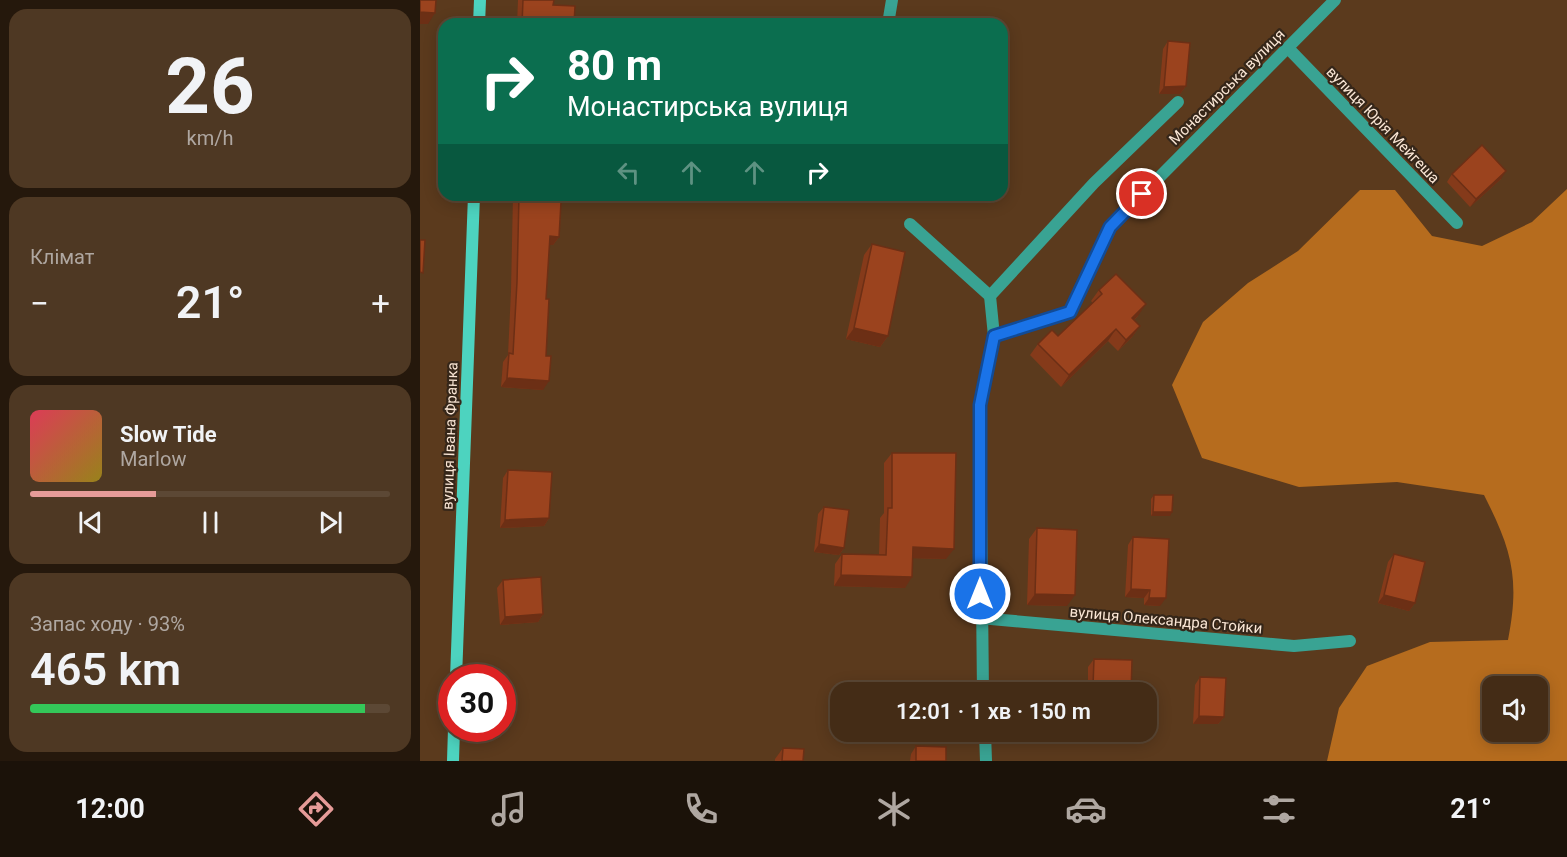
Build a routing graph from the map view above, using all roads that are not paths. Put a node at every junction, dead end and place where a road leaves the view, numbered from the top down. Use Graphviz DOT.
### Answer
graph roads {
  1 [pos="480,0"];
  2 [pos="892,0"];
  3 [pos="1335,0"];
  4 [pos="479,18"];
  5 [pos="889,18"];
  6 [pos="1288,48"];
  7 [pos="1178,102"];
  8 [pos="474,201"];
  9 [pos="1457,223"];
  10 [pos="910,224"];
  11 [pos="990,296"];
  12 [pos="994,336"];
  13 [pos="980,618"];
  14 [pos="1350,641"];
  15 [pos="457,664"];
  16 [pos="983,682"];
  17 [pos="454,742"];
  18 [pos="985,742"];
  19 [pos="453,761"];
  20 [pos="986,761"];
  1 -- 4 [label="street"];
  2 -- 5 [label="street"];
  3 -- 6 [label="street, Монастирська вулиця"];
  6 -- 9 [label="street, вулиця Юрія Мейгеша"];
  6 -- 12 [label="street, Монастирська вулиця"];
  7 -- 11 [label="street"];
  8 -- 15 [label="street, вулиця Івана Франка"];
  10 -- 11 [label="street"];
  11 -- 12 [label="street"];
  12 -- 13 [label="street"];
  13 -- 14 [label="street, вулиця Олександра Стойки"];
  13 -- 16 [label="street"];
  17 -- 19 [label="street"];
  18 -- 20 [label="street"];
}
